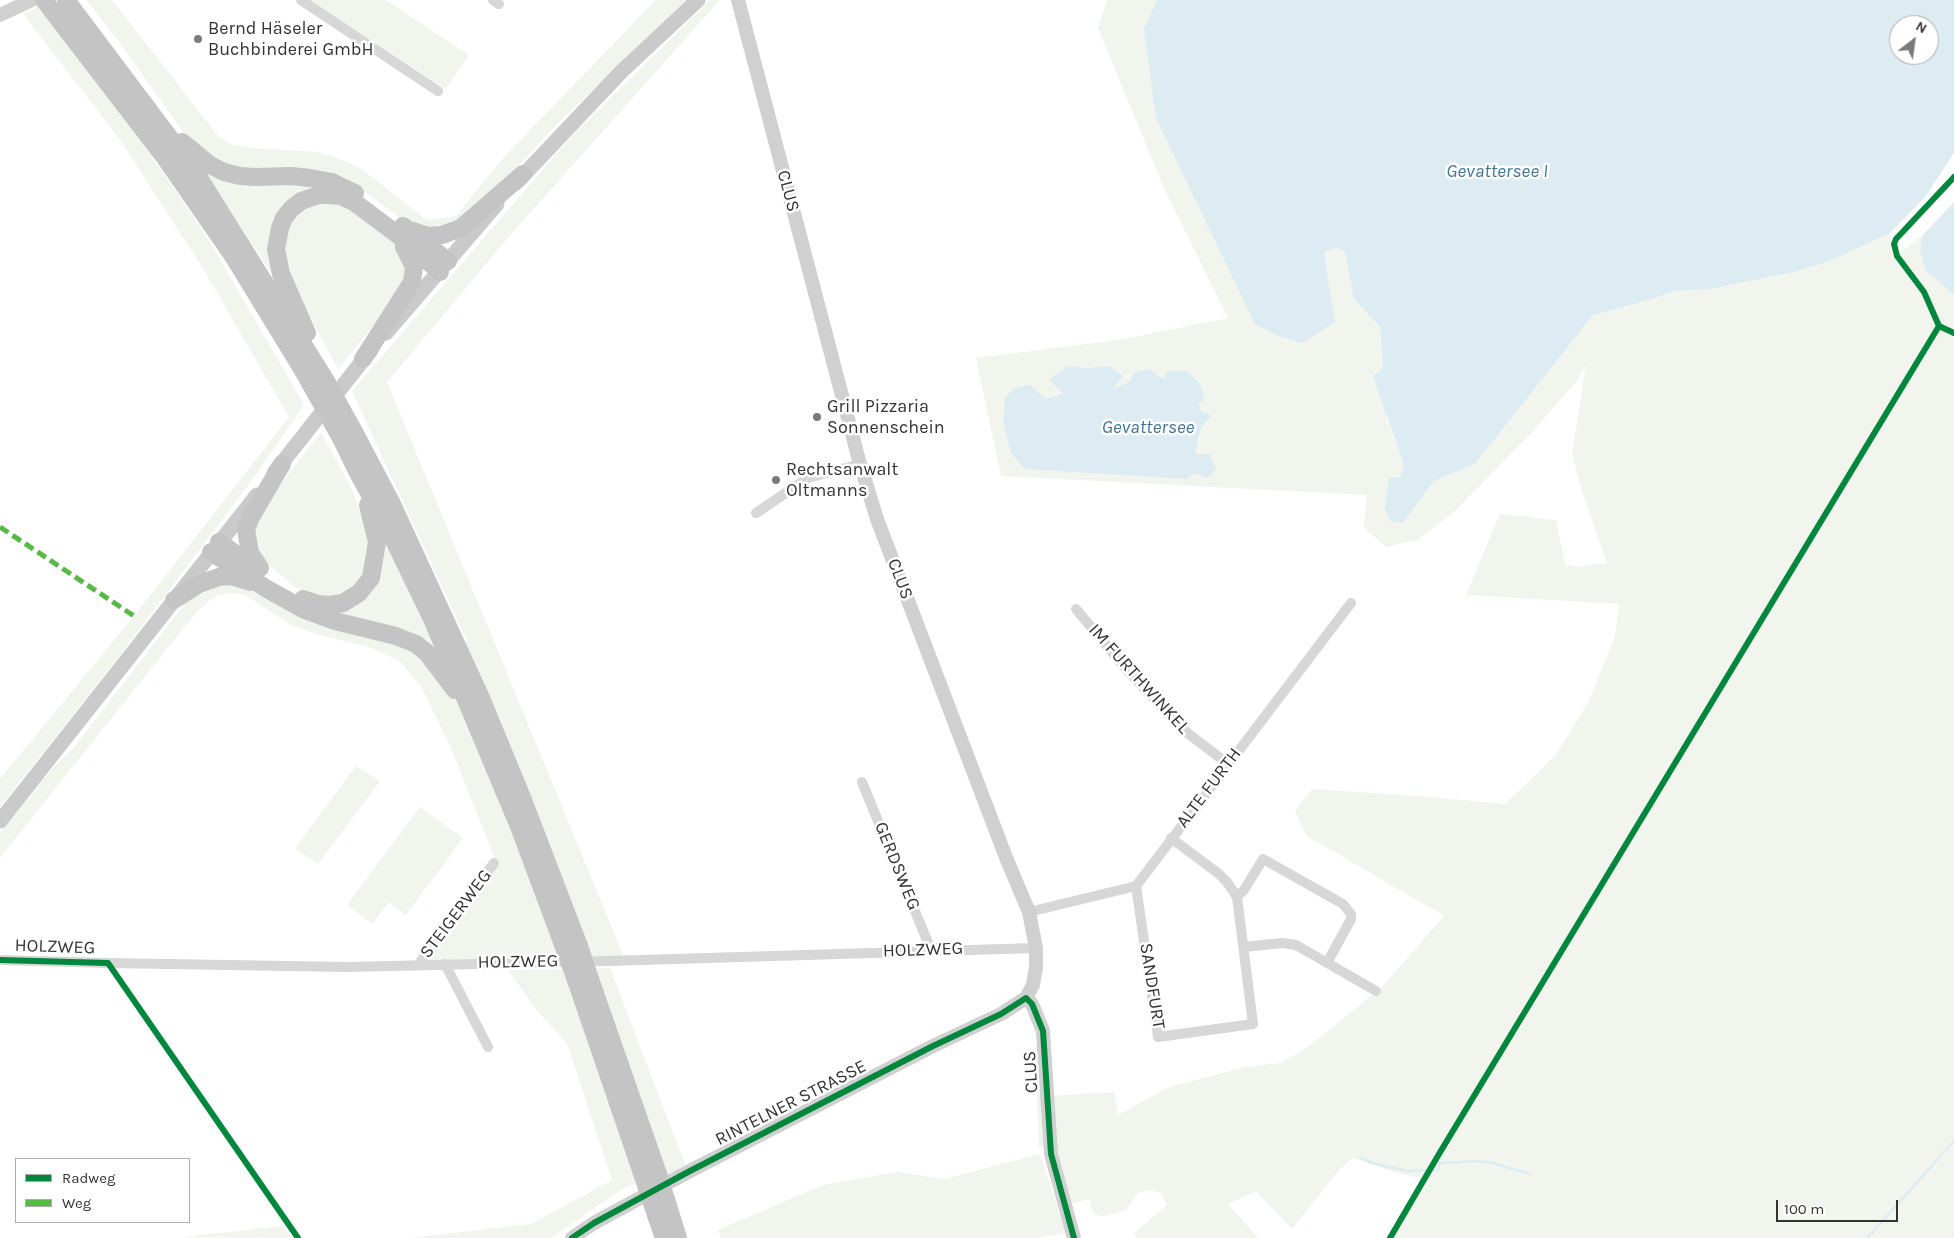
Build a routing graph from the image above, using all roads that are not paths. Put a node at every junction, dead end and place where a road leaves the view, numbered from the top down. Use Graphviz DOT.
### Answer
graph roads {
  1 [pos="32,0"];
  2 [pos="301,0"];
  3 [pos="698,0"];
  4 [pos="738,0"];
  5 [pos="58,3"];
  6 [pos="0,15"];
  7 [pos="438,91"];
  8 [pos="158,120"];
  9 [pos="523,174"];
  10 [pos="403,233"];
  11 [pos="444,267"];
  12 [pos="363,359"];
  13 [pos="312,364"];
  14 [pos="347,434"];
  15 [pos="282,464"];
  16 [pos="860,464"];
  17 [pos="358,473"];
  18 [pos="756,513"];
  19 [pos="215,547"];
  20 [pos="270,584"];
  21 [pos="174,600"];
  22 [pos="1351,603"];
  23 [pos="1076,609"];
  24 [pos="474,716"];
  25 [pos="1228,764"];
  26 [pos="862,782"];
  27 [pos="0,821"];
  28 [pos="1171,838"];
  29 [pos="494,864"];
  30 [pos="1136,886"];
  31 [pos="1237,897"];
  32 [pos="1029,912"];
  33 [pos="1244,947"];
  34 [pos="572,948"];
  35 [pos="1036,948"];
  36 [pos="931,950"];
  37 [pos="0,960"];
  38 [pos="1327,963"];
  39 [pos="445,964"];
  40 [pos="418,965"];
  41 [pos="1376,992"];
  42 [pos="1026,998"];
  43 [pos="488,1046"];
  44 [pos="662,1212"];
  45 [pos="572,1238"];
  46 [pos="664,1238"];
  47 [pos="678,1238"];
  48 [pos="1074,1238"];
  1 -- 6 [label="main road"];
  2 -- 7 [label="street"];
  3 -- 9 [label="main road"];
  4 -- 16 [label="main road, CLUS"];
  5 -- 8 [label="highway"];
  5 -- 13 [label="highway"];
  8 -- 10 [label="highway"];
  8 -- 13 [label="highway"];
  9 -- 10 [label="highway"];
  9 -- 11 [label="main road"];
  10 -- 11 [label="highway"];
  10 -- 12 [label="highway"];
  10 -- 13 [label="highway"];
  11 -- 12 [label="main road"];
  12 -- 15 [label="main road"];
  13 -- 14 [label="highway, bridge"];
  13 -- 14 [label="highway, bridge"];
  14 -- 17 [label="highway"];
  14 -- 34 [label="highway"];
  15 -- 19 [label="main road"];
  15 -- 20 [label="highway"];
  16 -- 18 [label="street"];
  16 -- 32 [label="main road, CLUS"];
  17 -- 20 [label="highway"];
  17 -- 24 [label="highway"];
  19 -- 20 [label="highway"];
  19 -- 21 [label="main road"];
  20 -- 21 [label="highway"];
  20 -- 24 [label="highway"];
  21 -- 27 [label="main road"];
  22 -- 25 [label="street, ALTE FURTH"];
  23 -- 25 [label="street, IM FURTHWINKEL"];
  24 -- 34 [label="highway"];
  25 -- 28 [label="street, ALTE FURTH"];
  26 -- 36 [label="street, GERDSWEG"];
  28 -- 30 [label="street, ALTE FURTH"];
  28 -- 31 [label="street, SANDFURT"];
  29 -- 40 [label="street, STEIGERWEG"];
  30 -- 32 [label="street"];
  30 -- 33 [label="street, SANDFURT"];
  31 -- 33 [label="street, SANDFURT"];
  31 -- 38 [label="street"];
  32 -- 35 [label="main road, CLUS"];
  33 -- 38 [label="street"];
  34 -- 44 [label="highway, bridge"];
  35 -- 36 [label="street, HOLZWEG"];
  35 -- 42 [label="main road, CLUS"];
  36 -- 39 [label="street, HOLZWEG"];
  37 -- 40 [label="street, HOLZWEG"];
  38 -- 41 [label="street"];
  39 -- 40 [label="street, HOLZWEG"];
  39 -- 43 [label="street"];
  42 -- 45 [label="main road, RINTELNER STRASSE"];
  42 -- 48 [label="main road, CLUS"];
  44 -- 46 [label="highway"];
  44 -- 47 [label="highway"];
}
